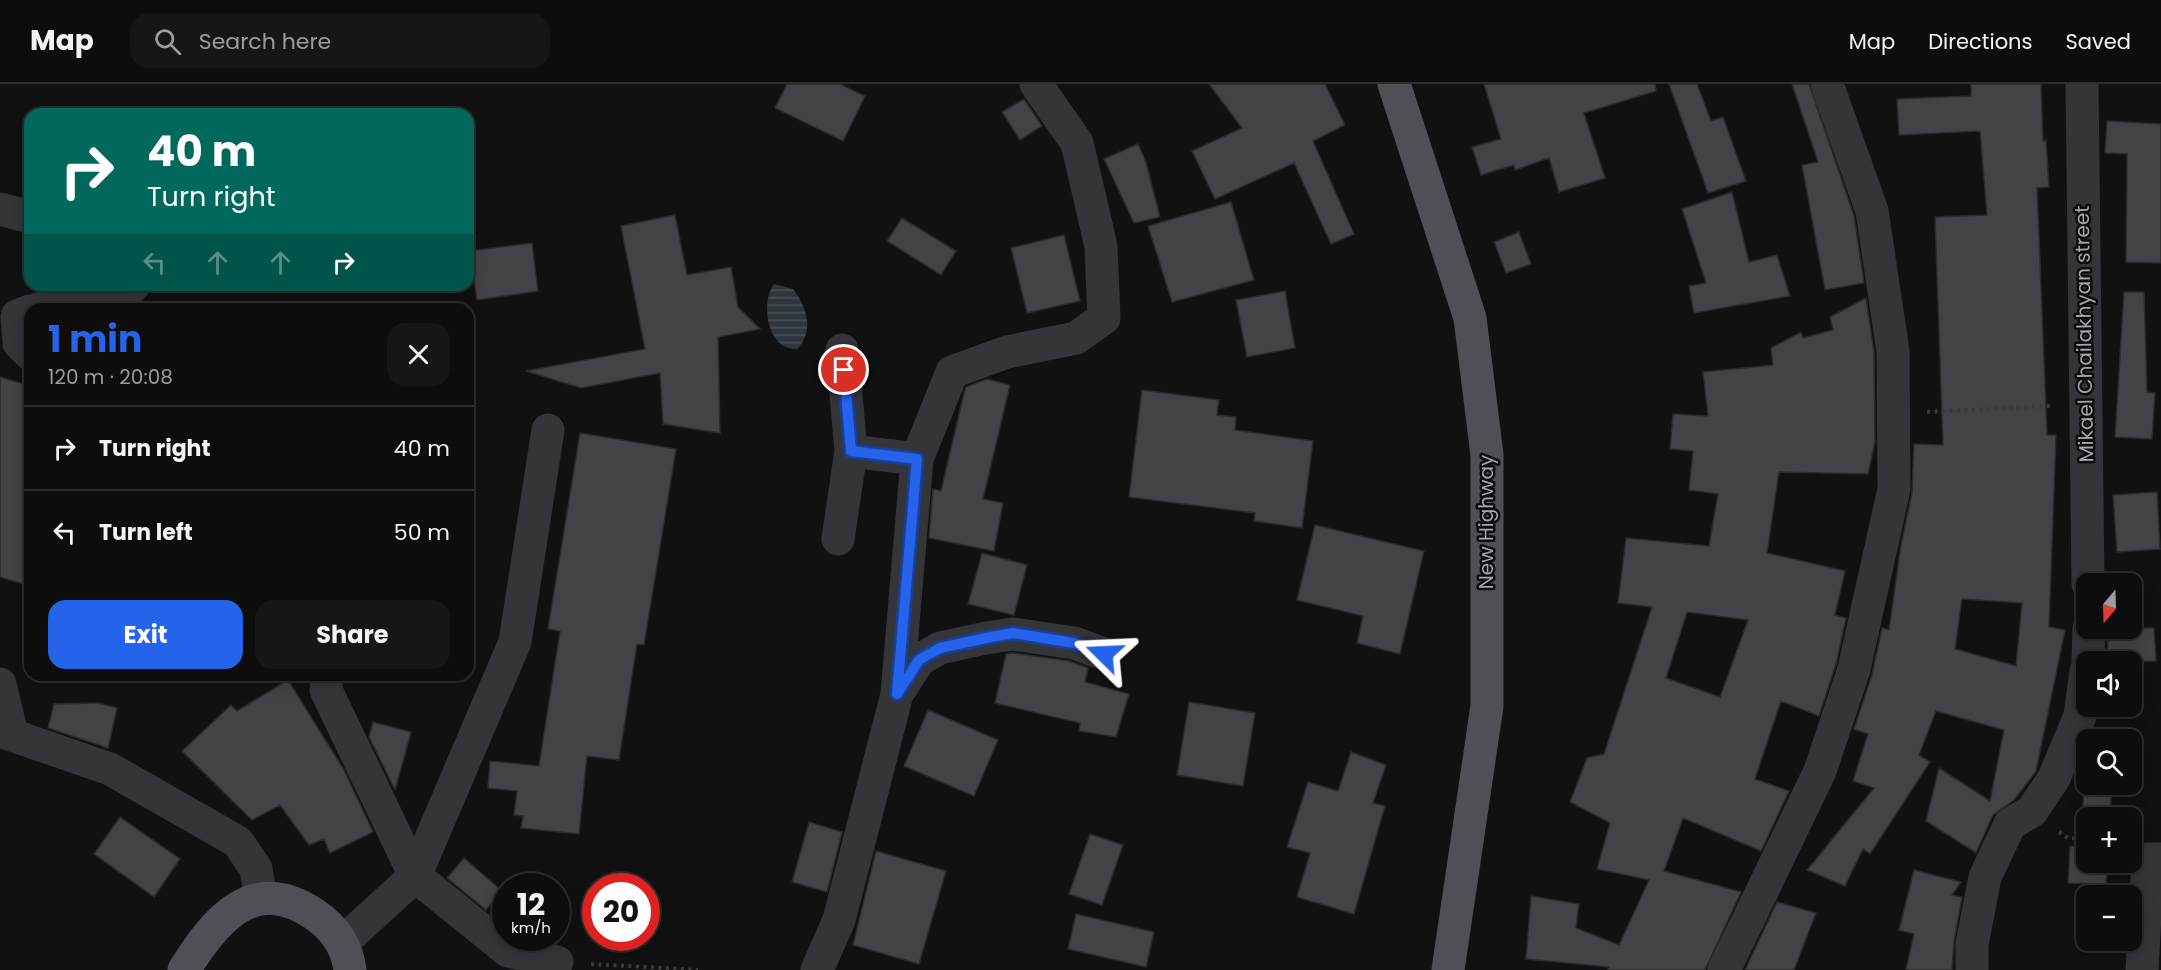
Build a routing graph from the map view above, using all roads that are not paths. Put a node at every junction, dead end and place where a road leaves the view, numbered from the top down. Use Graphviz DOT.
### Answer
graph roads {
  1 [pos="1036,84"];
  2 [pos="1394,84"];
  3 [pos="1827,84"];
  4 [pos="2082,84"];
  5 [pos="0,209"];
  6 [pos="24,215"];
  7 [pos="127,291"];
  8 [pos="74,303"];
  9 [pos="24,314"];
  10 [pos="24,348"];
  11 [pos="842,350"];
  12 [pos="548,430"];
  13 [pos="851,451"];
  14 [pos="917,459"];
  15 [pos="838,539"];
  16 [pos="2088,573"];
  17 [pos="1104,654"];
  18 [pos="327,681"];
  19 [pos="0,684"];
  20 [pos="897,694"];
  21 [pos="2080,717"];
  22 [pos="6,733"];
  23 [pos="2161,859"];
  24 [pos="415,876"];
  25 [pos="261,898"];
  26 [pos="346,956"];
  27 [pos="557,962"];
  28 [pos="184,970"];
  29 [pos="818,970"];
  30 [pos="1448,970"];
  31 [pos="1724,970"];
  32 [pos="1972,970"];
  33 [pos="2142,970"];
  1 -- 14 [label="street"];
  2 -- 30 [label="main road, New Highway"];
  3 -- 31 [label="street"];
  4 -- 16 [label="street, Mikael Chailakhyan street"];
  5 -- 6 [label="street"];
  7 -- 8 [label="street"];
  9 -- 10 [label="street"];
  11 -- 13 [label="street"];
  12 -- 24 [label="street"];
  13 -- 14 [label="street"];
  13 -- 15 [label="street"];
  14 -- 20 [label="street"];
  17 -- 20 [label="street"];
  18 -- 24 [label="street"];
  19 -- 22 [label="street"];
  20 -- 29 [label="street"];
  21 -- 32 [label="street"];
  22 -- 25 [label="street"];
  23 -- 33 [label="street"];
  24 -- 26 [label="street"];
  24 -- 27 [label="street"];
  25 -- 26 [label="main road"];
  25 -- 28 [label="main road"];
}
